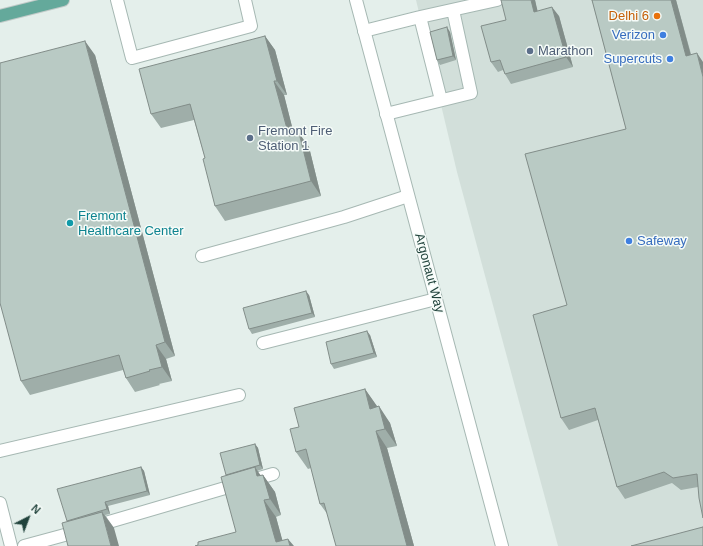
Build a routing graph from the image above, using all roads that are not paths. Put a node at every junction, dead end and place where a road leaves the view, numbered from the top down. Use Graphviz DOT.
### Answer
graph roads {
  1 [pos="63,0"];
  2 [pos="117,0"];
  3 [pos="245,0"];
  4 [pos="356,0"];
  5 [pos="497,0"];
  6 [pos="467,3"];
  7 [pos="453,10"];
  8 [pos="0,16"];
  9 [pos="420,17"];
  10 [pos="364,31"];
  11 [pos="441,100"];
  12 [pos="386,114"];
  13 [pos="408,196"];
  14 [pos="202,256"];
  15 [pos="436,298"];
  16 [pos="263,343"];
  17 [pos="239,395"];
  18 [pos="0,451"];
  19 [pos="273,474"];
  20 [pos="0,503"];
  21 [pos="11,546"];
  22 [pos="24,546"];
  23 [pos="502,546"];
  1 -- 8 [label="main road"];
  2 -- 3 [label="street"];
  4 -- 10 [label="street, Argonaut Way"];
  5 -- 6 [label="street"];
  6 -- 7 [label="street"];
  7 -- 9 [label="street"];
  7 -- 11 [label="street"];
  9 -- 10 [label="street"];
  9 -- 11 [label="street"];
  10 -- 12 [label="street, Argonaut Way"];
  11 -- 12 [label="street"];
  12 -- 13 [label="street, Argonaut Way"];
  13 -- 14 [label="street"];
  13 -- 15 [label="street, Argonaut Way"];
  15 -- 16 [label="street"];
  15 -- 23 [label="street, Argonaut Way"];
  17 -- 18 [label="street"];
  19 -- 22 [label="street"];
  20 -- 21 [label="street"];
}
